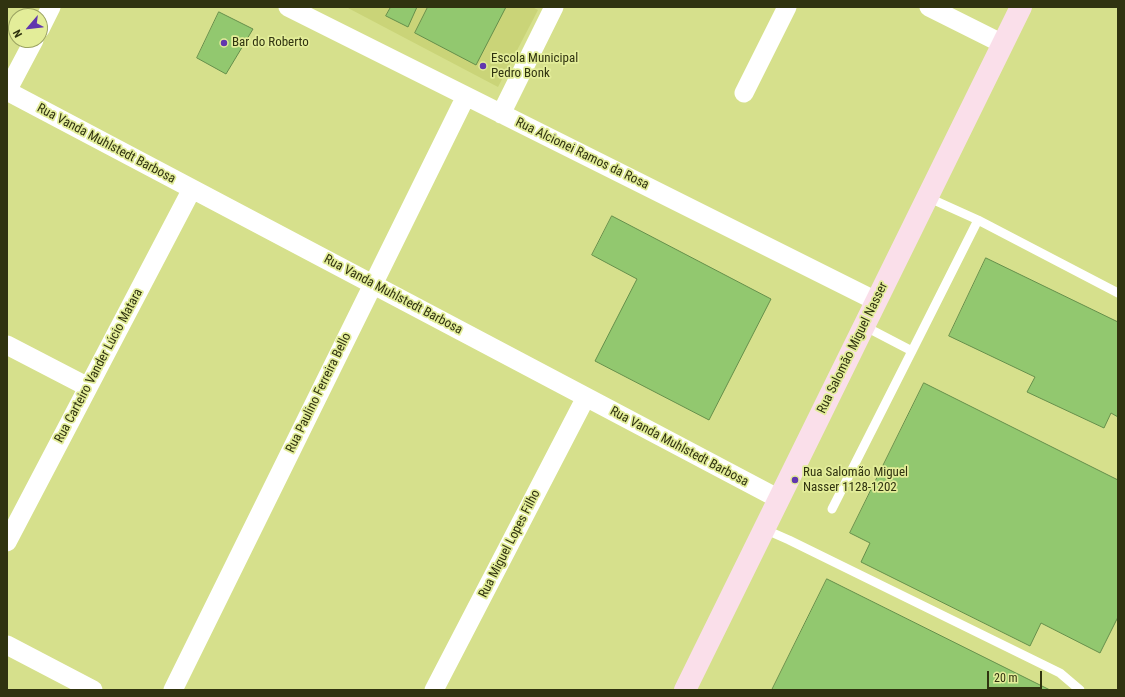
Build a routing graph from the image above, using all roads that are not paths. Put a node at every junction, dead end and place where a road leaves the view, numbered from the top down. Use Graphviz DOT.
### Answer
graph roads {
  1 [pos="288,7"];
  2 [pos="554,7"];
  3 [pos="787,7"];
  4 [pos="929,7"];
  5 [pos="1021,7"];
  6 [pos="320,14"];
  7 [pos="1003,44"];
  8 [pos="30,48"];
  9 [pos="7,91"];
  10 [pos="744,93"];
  11 [pos="466,96"];
  12 [pos="501,114"];
  13 [pos="192,189"];
  14 [pos="927,198"];
  15 [pos="978,220"];
  16 [pos="373,284"];
  17 [pos="1118,293"];
  18 [pos="876,300"];
  19 [pos="864,326"];
  20 [pos="7,345"];
  21 [pos="912,351"];
  22 [pos="88,387"];
  23 [pos="586,397"];
  24 [pos="779,499"];
  25 [pos="832,509"];
  26 [pos="764,529"];
  27 [pos="7,542"];
  28 [pos="7,645"];
  29 [pos="93,690"];
  30 [pos="173,690"];
  31 [pos="434,690"];
  32 [pos="685,690"];
  33 [pos="1080,690"];
  1 -- 6 [label="street, Rua Alcionei Ramos da Rosa"];
  2 -- 12 [label="street"];
  3 -- 10 [label="street"];
  4 -- 7 [label="street"];
  5 -- 7 [label="street, Rua Salomão Miguel Nasser"];
  6 -- 11 [label="street, Rua Alcionei Ramos da Rosa"];
  7 -- 14 [label="street, Rua Salomão Miguel Nasser"];
  8 -- 9 [label="street"];
  9 -- 13 [label="street, Rua Vanda Muhlstedt Barbosa"];
  11 -- 12 [label="street, Rua Alcionei Ramos da Rosa"];
  11 -- 16 [label="street, Rua Paulino Ferreira Bello"];
  12 -- 18 [label="street, Rua Alcionei Ramos da Rosa"];
  13 -- 16 [label="street, Rua Vanda Muhlstedt Barbosa"];
  13 -- 22 [label="street, Rua Carteiro Vander Lúcio Matara"];
  14 -- 15 [label="lane"];
  14 -- 18 [label="street, Rua Salomão Miguel Nasser"];
  15 -- 17 [label="lane"];
  15 -- 21 [label="lane"];
  16 -- 23 [label="street, Rua Vanda Muhlstedt Barbosa"];
  16 -- 30 [label="street, Rua Paulino Ferreira Bello"];
  18 -- 19 [label="street, Rua Salomão Miguel Nasser"];
  19 -- 21 [label="lane"];
  19 -- 24 [label="street, Rua Salomão Miguel Nasser"];
  20 -- 22 [label="street"];
  21 -- 25 [label="lane"];
  22 -- 27 [label="street, Rua Carteiro Vander Lúcio Matara"];
  23 -- 24 [label="street, Rua Vanda Muhlstedt Barbosa"];
  23 -- 31 [label="street, Rua Miguel Lopes Filho"];
  24 -- 26 [label="street, Rua Salomão Miguel Nasser"];
  26 -- 32 [label="street, Rua Salomão Miguel Nasser"];
  26 -- 33 [label="lane"];
  28 -- 29 [label="street"];
}
